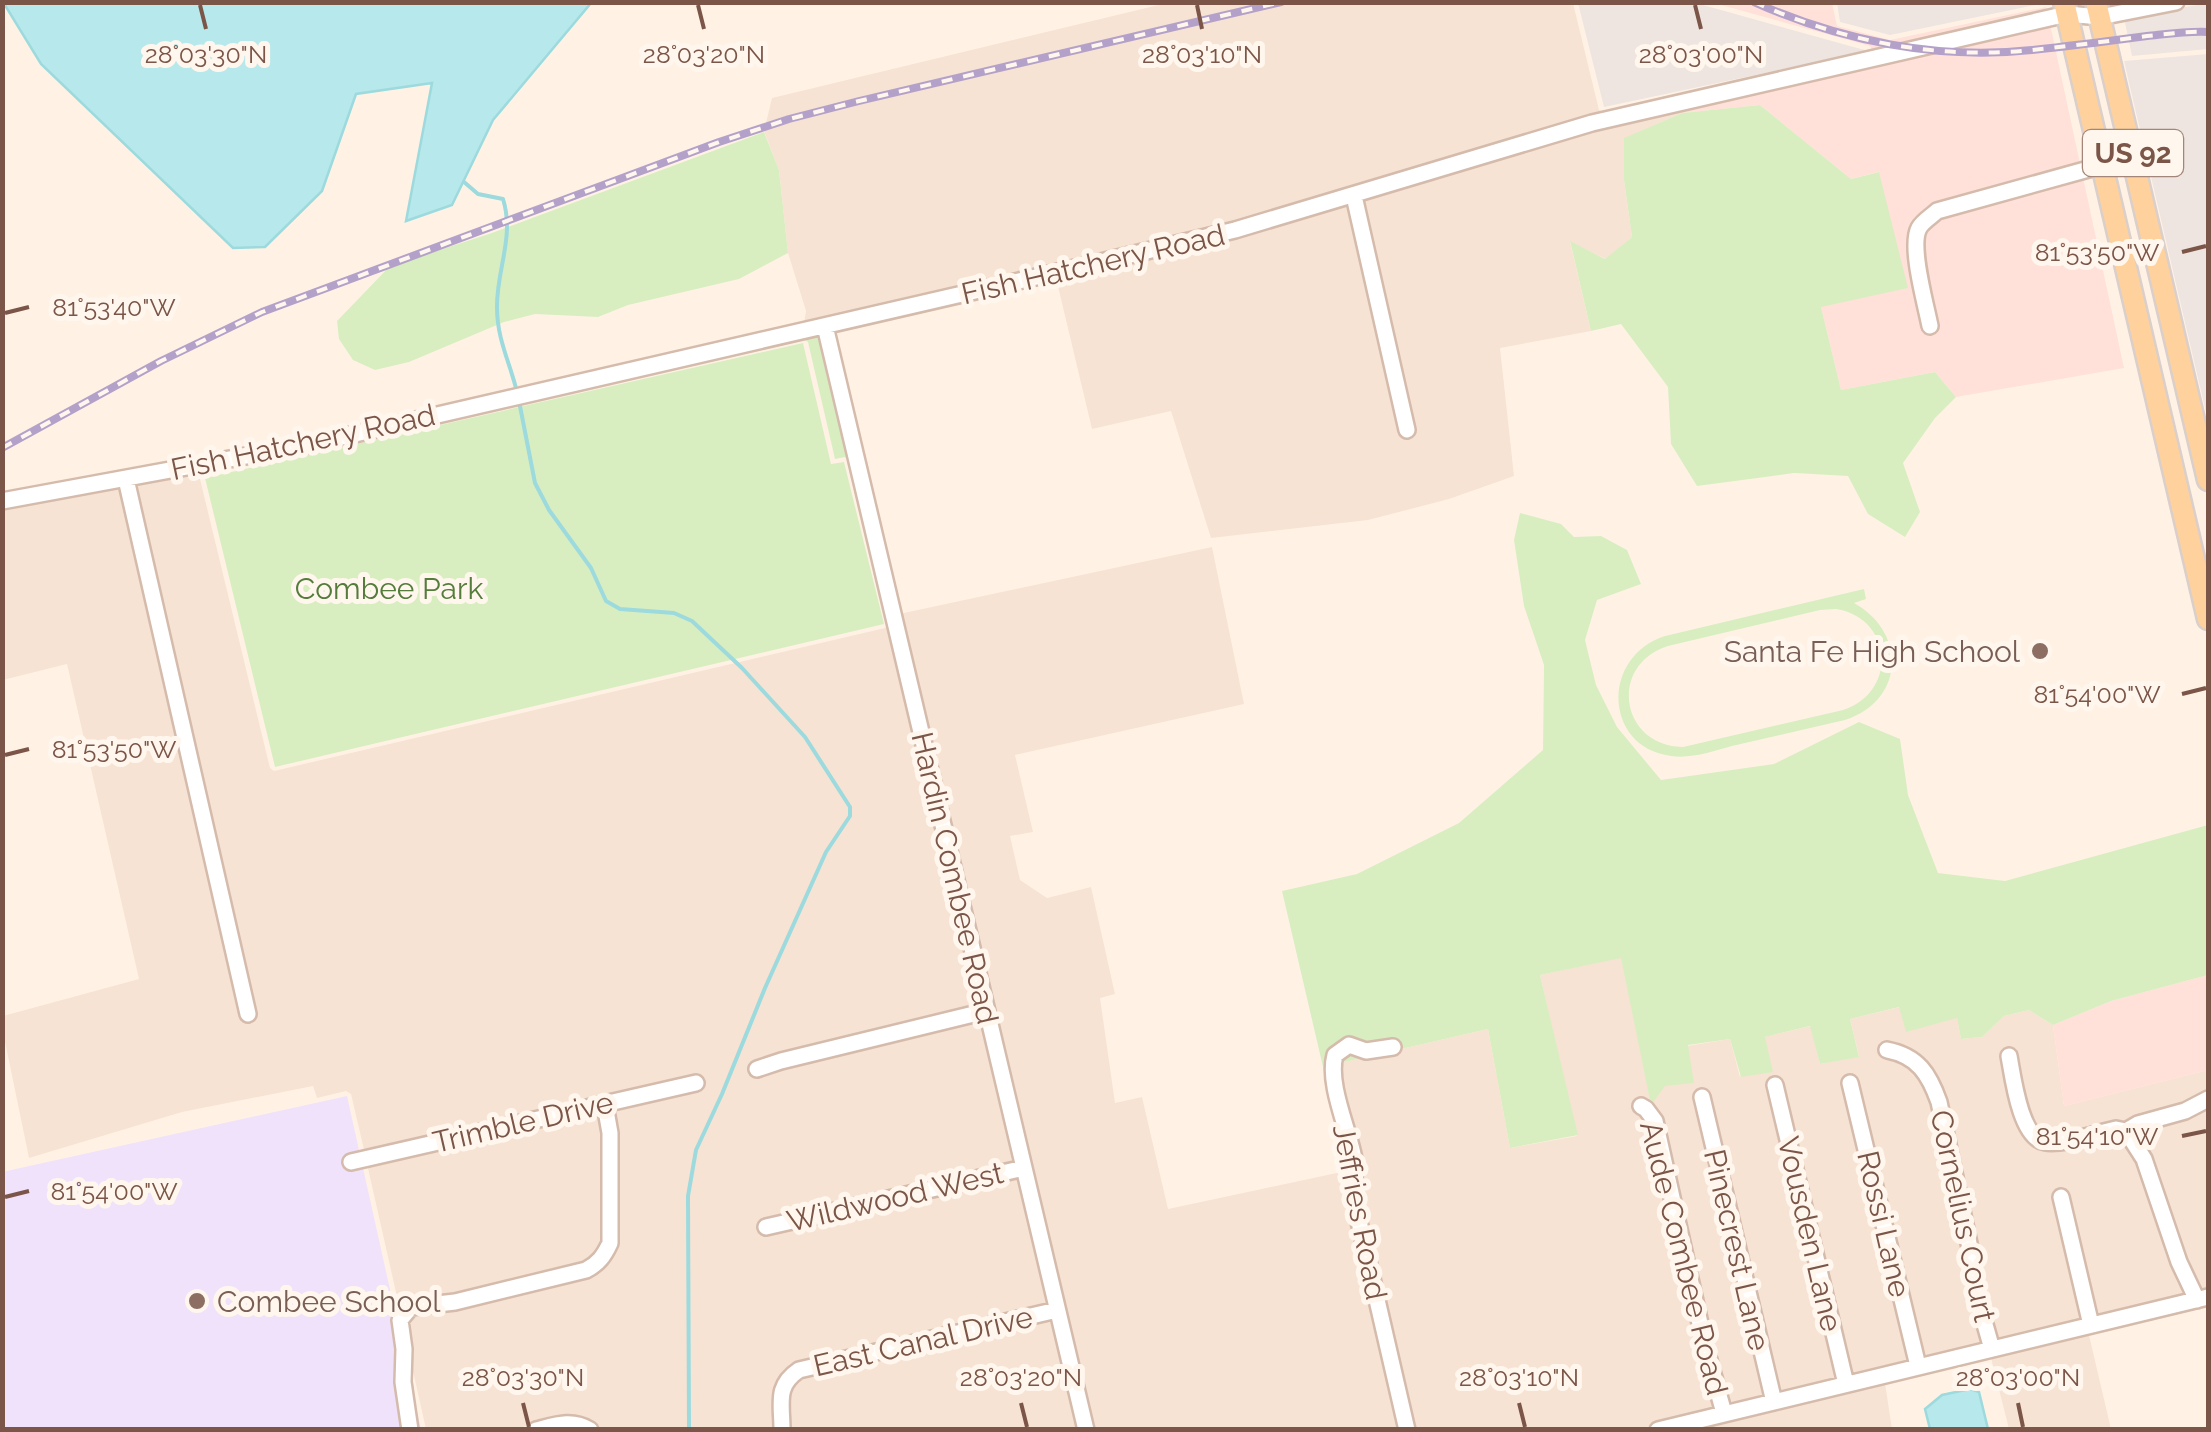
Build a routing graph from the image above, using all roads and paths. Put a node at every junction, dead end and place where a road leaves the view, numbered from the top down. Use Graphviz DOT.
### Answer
graph roads {
  1 [pos="2176,2"];
  2 [pos="2066,8"];
  3 [pos="2098,10"];
  4 [pos="2103,165"];
  5 [pos="1354,196"];
  6 [pos="825,326"];
  7 [pos="1930,326"];
  8 [pos="1407,430"];
  9 [pos="126,479"];
  10 [pos="2208,480"];
  11 [pos="2,502"];
  12 [pos="2208,619"];
  13 [pos="986,1011"];
  14 [pos="248,1014"];
  15 [pos="1393,1047"];
  16 [pos="1886,1050"];
  17 [pos="2009,1056"];
  18 [pos="758,1070"];
  19 [pos="696,1082"];
  20 [pos="1850,1083"];
  21 [pos="1775,1085"];
  22 [pos="1702,1097"];
  23 [pos="2208,1099"];
  24 [pos="605,1105"];
  25 [pos="1641,1106"];
  26 [pos="2126,1132"];
  27 [pos="351,1162"];
  28 [pos="1024,1168"];
  29 [pos="2061,1196"];
  30 [pos="766,1227"];
  31 [pos="2203,1298"];
  32 [pos="1057,1310"];
  33 [pos="2091,1325"];
  34 [pos="1992,1349"];
  35 [pos="1918,1366"];
  36 [pos="1846,1384"];
  37 [pos="1774,1402"];
  38 [pos="1724,1413"];
  39 [pos="1691,1426"];
  40 [pos="410,1430"];
  41 [pos="536,1430"];
  42 [pos="590,1430"];
  43 [pos="782,1430"];
  44 [pos="1086,1430"];
  45 [pos="1407,1430"];
  46 [pos="1658,1430"];
  1 -- 3 [label="street, Fish Hatchery Road"];
  2 -- 3 [label="street, Fish Hatchery Road"];
  2 -- 4 [label="main road, US 92"];
  2 -- 5 [label="street, Fish Hatchery Road"];
  3 -- 10 [label="main road, US 92"];
  4 -- 7 [label="street"];
  4 -- 12 [label="main road, US 92"];
  5 -- 6 [label="street, Fish Hatchery Road"];
  5 -- 8 [label="street"];
  6 -- 9 [label="street, Fish Hatchery Road"];
  6 -- 13 [label="street, Hardin Combee Road"];
  9 -- 11 [label="street, Fish Hatchery Road"];
  9 -- 14 [label="street"];
  13 -- 18 [label="street"];
  13 -- 28 [label="street, Hardin Combee Road"];
  15 -- 45 [label="street, Jeffries Road"];
  16 -- 34 [label="street, Cornelius Court"];
  17 -- 26 [label="street"];
  19 -- 24 [label="street, Trimble Drive"];
  20 -- 35 [label="street, Rossi Lane"];
  21 -- 36 [label="street, Vousden Lane"];
  22 -- 37 [label="street, Pinecrest Lane"];
  23 -- 26 [label="street"];
  24 -- 27 [label="street, Trimble Drive"];
  24 -- 40 [label="street"];
  25 -- 38 [label="street, Aude Combee Road"];
  26 -- 31 [label="street"];
  28 -- 30 [label="street, Wildwood West"];
  28 -- 32 [label="street, Hardin Combee Road"];
  29 -- 33 [label="street"];
  31 -- 33 [label="street"];
  32 -- 43 [label="street, East Canal Drive"];
  32 -- 44 [label="street, Hardin Combee Road"];
  33 -- 34 [label="street"];
  34 -- 35 [label="street"];
  35 -- 36 [label="street"];
  36 -- 37 [label="street"];
  37 -- 38 [label="street"];
  38 -- 39 [label="street"];
  39 -- 46 [label="street"];
  41 -- 42 [label="street"];
}
